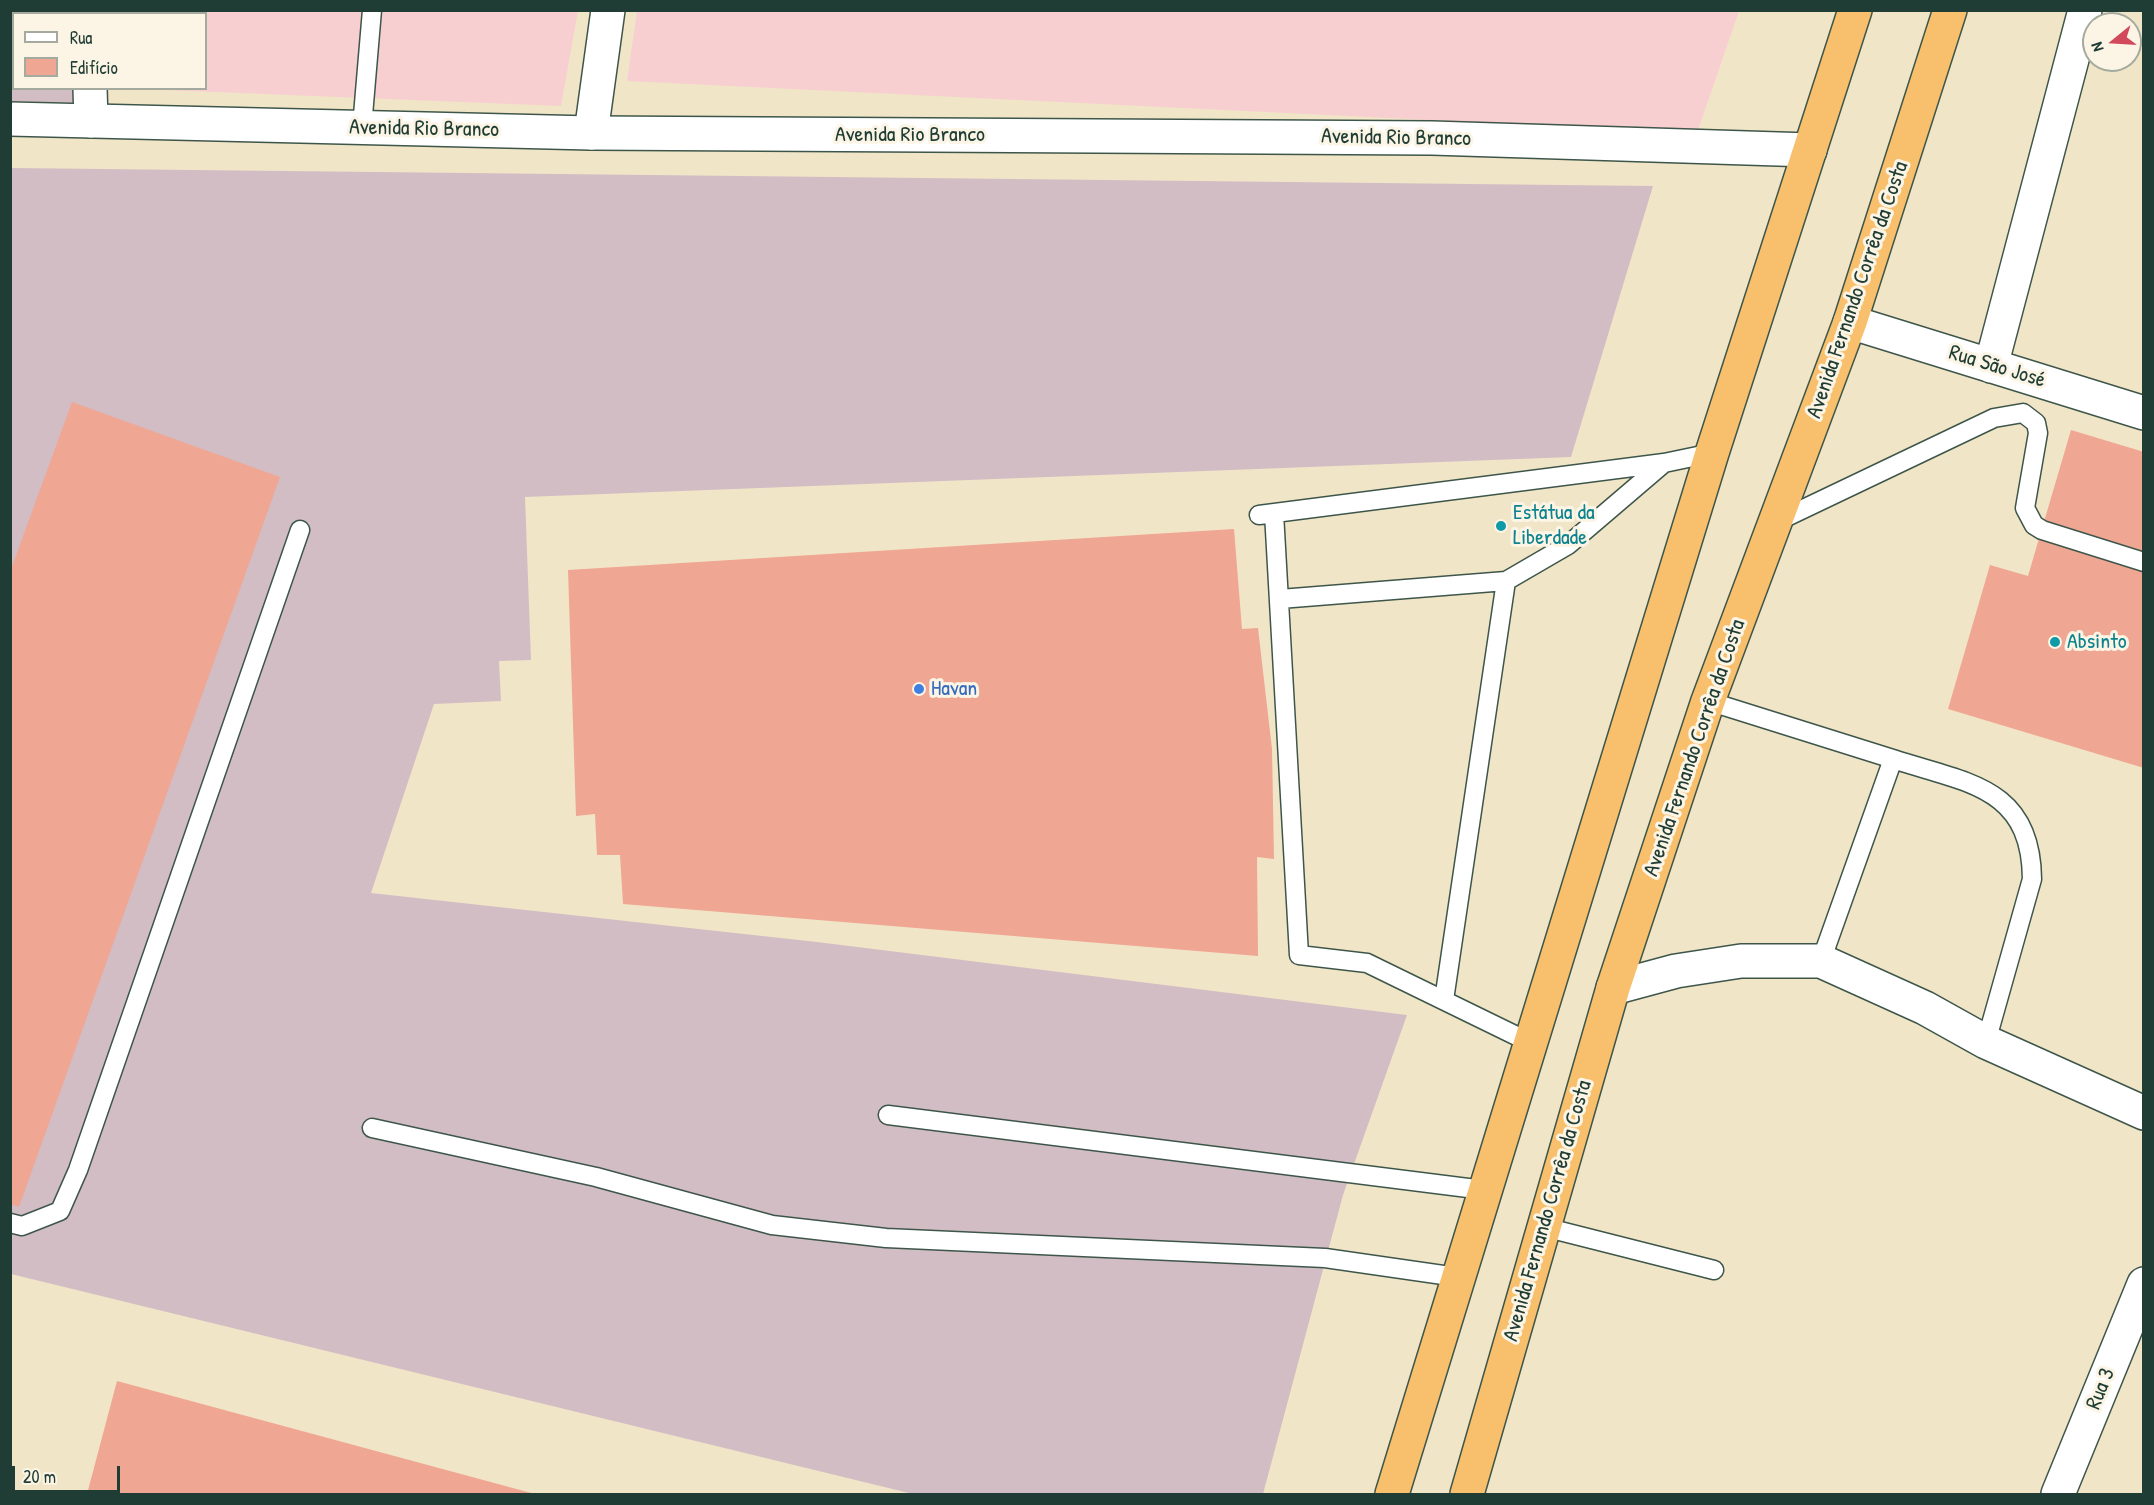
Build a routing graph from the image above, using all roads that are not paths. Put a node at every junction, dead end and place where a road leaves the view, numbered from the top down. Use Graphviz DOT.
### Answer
graph roads {
  1 [pos="372,10"];
  2 [pos="608,10"];
  3 [pos="1855,10"];
  4 [pos="1950,10"];
  5 [pos="2085,10"];
  6 [pos="90,90"];
  7 [pos="10,119"];
  8 [pos="91,121"];
  9 [pos="362,128"];
  10 [pos="591,133"];
  11 [pos="1810,150"];
  12 [pos="1850,322"];
  13 [pos="1991,366"];
  14 [pos="2144,413"];
  15 [pos="1712,453"];
  16 [pos="1664,463"];
  17 [pos="1776,522"];
  18 [pos="300,530"];
  19 [pos="2144,562"];
  20 [pos="1506,580"];
  21 [pos="1280,599"];
  22 [pos="1708,701"];
  23 [pos="1893,759"];
  24 [pos="1821,961"];
  25 [pos="1613,988"];
  26 [pos="1444,1000"];
  27 [pos="1986,1042"];
  28 [pos="1531,1043"];
  29 [pos="2144,1113"];
  30 [pos="888,1115"];
  31 [pos="372,1128"];
  32 [pos="1485,1190"];
  33 [pos="10,1224"];
  34 [pos="1544,1227"];
  35 [pos="1714,1270"];
  36 [pos="1458,1277"];
  37 [pos="2144,1284"];
  38 [pos="1392,1494"];
  39 [pos="1467,1494"];
  40 [pos="2058,1494"];
  1 -- 9 [label="lane"];
  2 -- 10 [label="street"];
  3 -- 11 [label="highway"];
  4 -- 12 [label="highway, Avenida Fernando Corrêa da Costa"];
  5 -- 13 [label="street"];
  6 -- 8 [label="street"];
  7 -- 8 [label="street, Avenida Rio Branco"];
  8 -- 9 [label="street, Avenida Rio Branco"];
  9 -- 10 [label="street, Avenida Rio Branco"];
  10 -- 11 [label="street, Avenida Rio Branco"];
  11 -- 15 [label="highway"];
  12 -- 13 [label="street, Rua São José"];
  12 -- 17 [label="highway, Avenida Fernando Corrêa da Costa"];
  13 -- 14 [label="street, Rua São José"];
  15 -- 16 [label="lane"];
  15 -- 28 [label="highway"];
  16 -- 20 [label="lane"];
  16 -- 21 [label="lane"];
  17 -- 19 [label="lane"];
  17 -- 22 [label="highway, Avenida Fernando Corrêa da Costa"];
  18 -- 33 [label="lane"];
  20 -- 21 [label="lane"];
  20 -- 26 [label="lane"];
  21 -- 26 [label="lane"];
  22 -- 23 [label="lane"];
  22 -- 25 [label="highway, Avenida Fernando Corrêa da Costa"];
  23 -- 24 [label="lane"];
  23 -- 27 [label="lane"];
  24 -- 25 [label="street"];
  24 -- 27 [label="street"];
  25 -- 34 [label="highway, Avenida Fernando Corrêa da Costa"];
  26 -- 28 [label="lane"];
  27 -- 29 [label="street"];
  28 -- 32 [label="highway"];
  30 -- 32 [label="lane"];
  31 -- 36 [label="lane"];
  32 -- 36 [label="highway"];
  34 -- 35 [label="lane"];
  34 -- 39 [label="highway, Avenida Fernando Corrêa da Costa"];
  36 -- 38 [label="highway"];
  37 -- 40 [label="street, Rua 3"];
}
